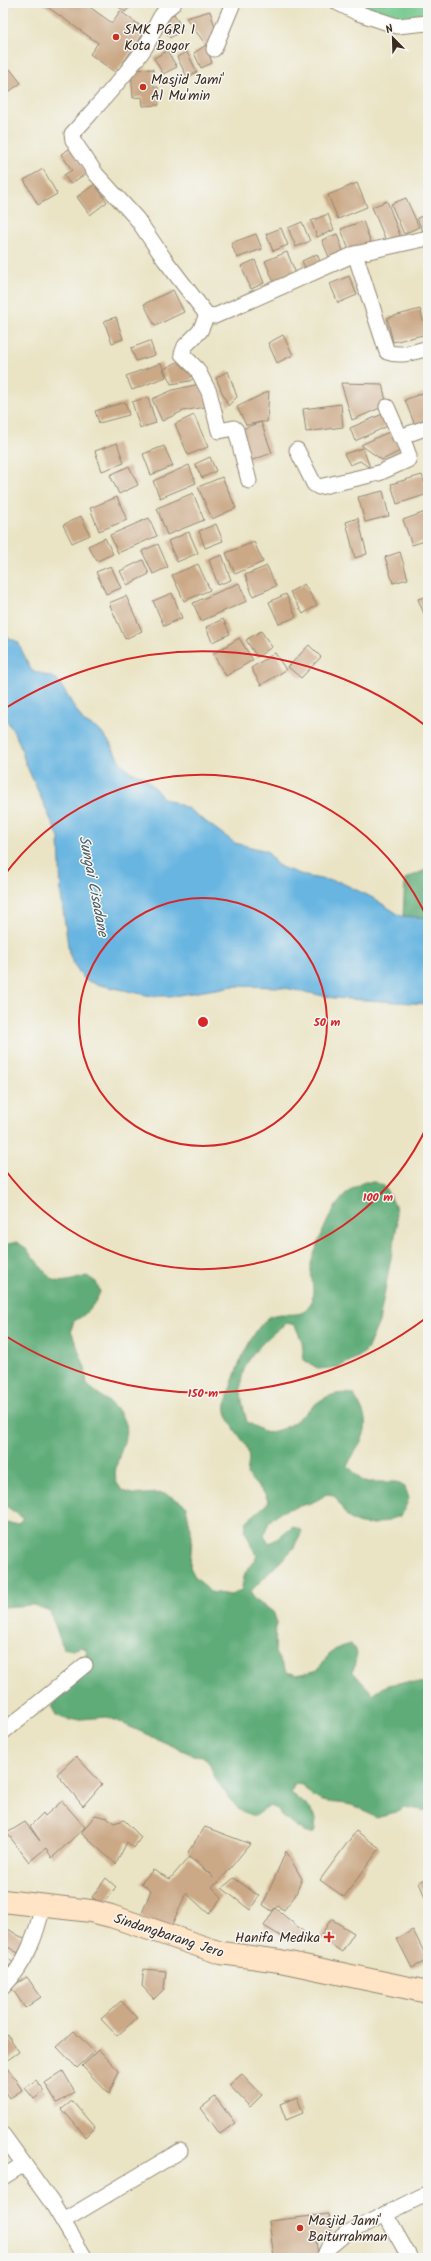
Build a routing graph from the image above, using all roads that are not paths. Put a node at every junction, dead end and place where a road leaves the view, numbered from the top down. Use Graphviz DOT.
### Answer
graph roads {
  1 [pos="174,3"];
  2 [pos="233,3"];
  3 [pos="338,3"];
  4 [pos="428,23"];
  5 [pos="214,49"];
  6 [pos="428,238"];
  7 [pos="355,254"];
  8 [pos="207,315"];
  9 [pos="428,348"];
  10 [pos="387,407"];
  11 [pos="428,426"];
  12 [pos="402,437"];
  13 [pos="297,450"];
  14 [pos="249,482"];
  15 [pos="85,1665"];
  16 [pos="3,1732"];
  17 [pos="3,1901"];
  18 [pos="43,1905"];
  19 [pos="3,1987"];
  20 [pos="428,1992"];
  21 [pos="3,2135"];
  22 [pos="180,2151"];
  23 [pos="24,2164"];
  24 [pos="3,2177"];
  25 [pos="428,2193"];
  26 [pos="385,2214"];
  27 [pos="63,2220"];
  28 [pos="86,2258"];
  29 [pos="324,2258"];
  30 [pos="410,2258"];
  1 -- 8 [label="street"];
  2 -- 5 [label="street"];
  3 -- 4 [label="street"];
  6 -- 7 [label="street"];
  7 -- 8 [label="street"];
  7 -- 9 [label="street"];
  8 -- 14 [label="street"];
  10 -- 12 [label="street"];
  11 -- 12 [label="street"];
  12 -- 13 [label="street"];
  15 -- 16 [label="street"];
  17 -- 18 [label="street, Sindangbarang Jero"];
  18 -- 19 [label="street"];
  18 -- 20 [label="street, Sindangbarang Jero"];
  21 -- 23 [label="street"];
  22 -- 27 [label="street"];
  23 -- 24 [label="street"];
  23 -- 27 [label="street"];
  25 -- 26 [label="street"];
  26 -- 29 [label="street"];
  26 -- 30 [label="street"];
  27 -- 28 [label="street"];
}
